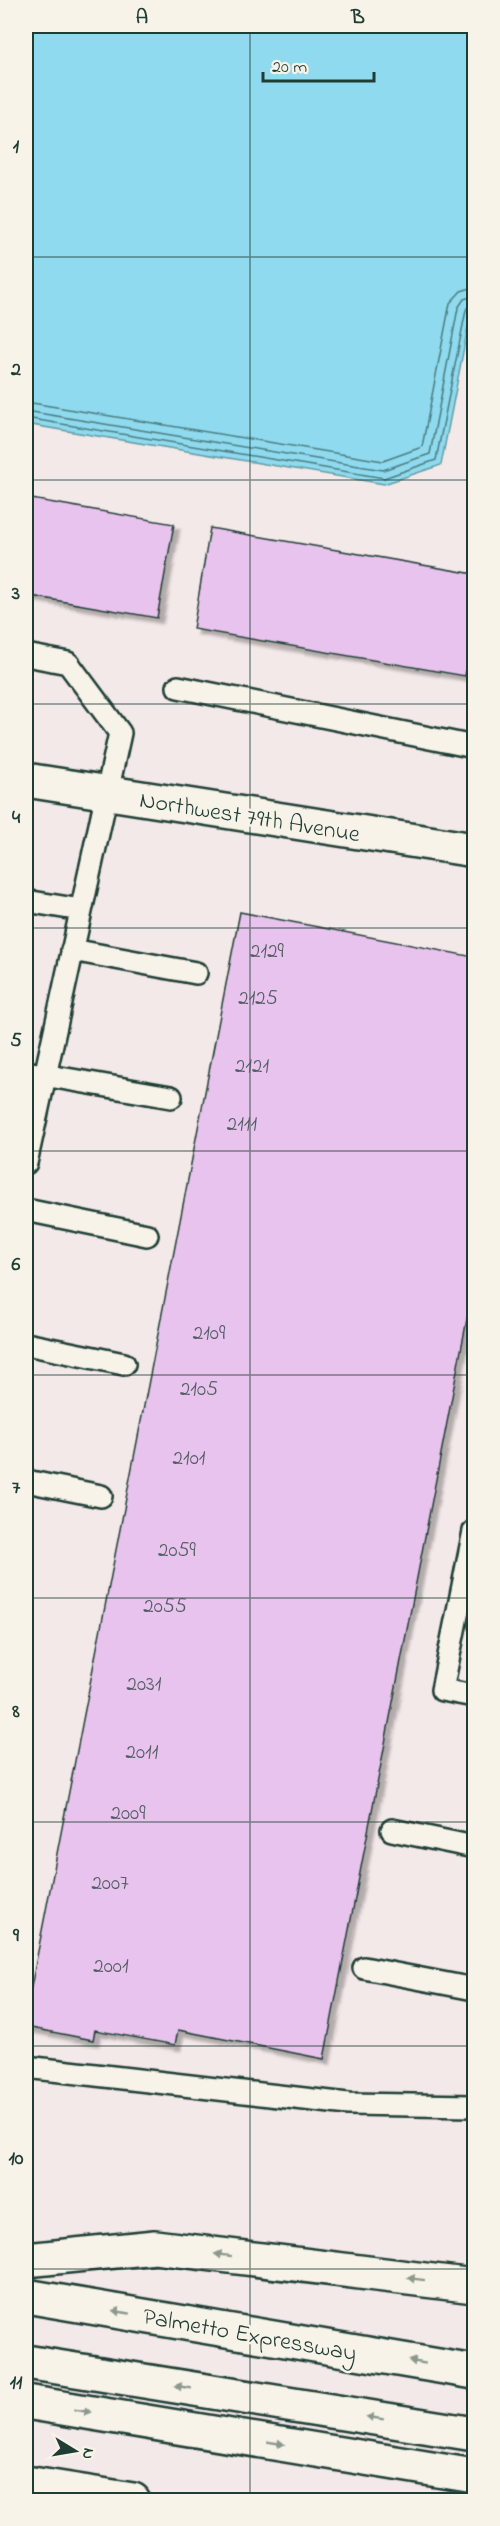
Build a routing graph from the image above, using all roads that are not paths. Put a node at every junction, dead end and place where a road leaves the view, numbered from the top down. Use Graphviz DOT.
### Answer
graph roads {
  1 [pos="26,655"];
  2 [pos="178,687"];
  3 [pos="474,747"];
  4 [pos="26,780"];
  5 [pos="106,794"];
  6 [pos="474,850"];
  7 [pos="26,901"];
  8 [pos="81,910"];
  9 [pos="72,950"];
  10 [pos="196,973"];
  11 [pos="35,1074"];
  12 [pos="171,1097"];
  13 [pos="26,1163"];
  14 [pos="26,1210"];
  15 [pos="147,1235"];
  16 [pos="26,1344"];
  17 [pos="124,1364"];
  18 [pos="26,1481"];
  19 [pos="101,1496"];
  20 [pos="474,1531"];
  21 [pos="474,1696"];
  22 [pos="392,1830"];
  23 [pos="474,1847"];
  24 [pos="364,1968"];
  25 [pos="474,1989"];
  26 [pos="26,2067"];
  27 [pos="473,2101"];
  28 [pos="26,2260"];
  29 [pos="474,2286"];
  30 [pos="26,2296"];
  31 [pos="26,2362"];
  32 [pos="474,2372"];
  33 [pos="26,2402"];
  34 [pos="474,2434"];
  35 [pos="474,2476"];
  36 [pos="26,2483"];
  37 [pos="133,2500"];
  1 -- 5 [label="lane"];
  2 -- 3 [label="lane"];
  4 -- 5 [label="main road, Northwest 79th Avenue"];
  5 -- 6 [label="main road, Northwest 79th Avenue"];
  5 -- 8 [label="lane"];
  7 -- 8 [label="lane"];
  8 -- 9 [label="lane"];
  9 -- 10 [label="lane"];
  9 -- 11 [label="lane"];
  11 -- 12 [label="lane"];
  11 -- 13 [label="lane"];
  14 -- 15 [label="lane"];
  16 -- 17 [label="lane"];
  18 -- 19 [label="lane"];
  20 -- 21 [label="lane"];
  22 -- 23 [label="lane"];
  24 -- 25 [label="lane"];
  26 -- 27 [label="lane"];
  29 -- 28 [label="main road, one-way"];
  32 -- 30 [label="main road, Palmetto Expressway, one-way"];
  34 -- 31 [label="main road, one-way"];
  33 -- 35 [label="main road, one-way"];
  36 -- 37 [label="main road"];
}
